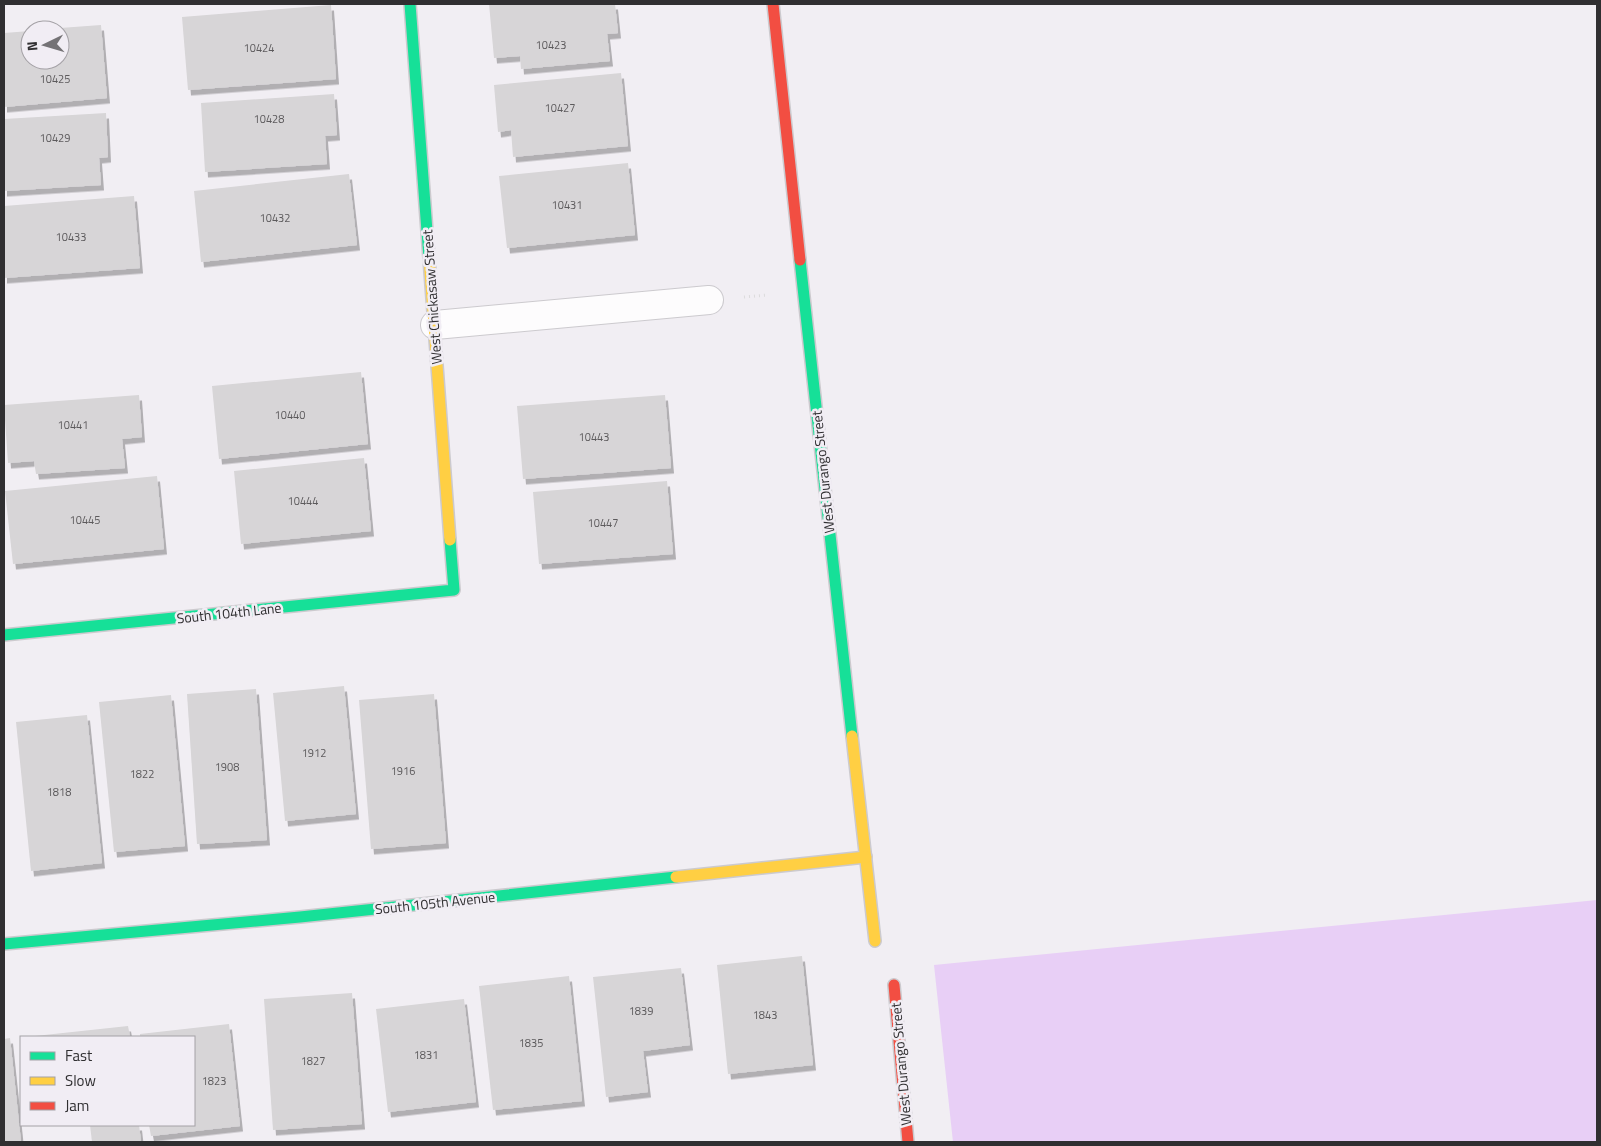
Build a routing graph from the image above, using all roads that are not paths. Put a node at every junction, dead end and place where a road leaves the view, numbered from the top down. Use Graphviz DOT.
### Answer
graph roads {
  1 [pos="410,4"];
  2 [pos="773,4"];
  3 [pos="709,300"];
  4 [pos="434,325"];
  5 [pos="454,590"];
  6 [pos="4,635"];
  7 [pos="866,857"];
  8 [pos="875,941"];
  9 [pos="4,944"];
  10 [pos="894,986"];
  11 [pos="908,1142"];
  1 -- 4 [label="street, West Chickasaw Street"];
  2 -- 7 [label="street, West Durango Street"];
  3 -- 4 [label="street"];
  4 -- 5 [label="street, West Chickasaw Street"];
  5 -- 6 [label="street, South 104th Lane"];
  7 -- 8 [label="street, West Durango Street"];
  7 -- 9 [label="street, South 105th Avenue"];
  10 -- 11 [label="street, West Durango Street"];
}
